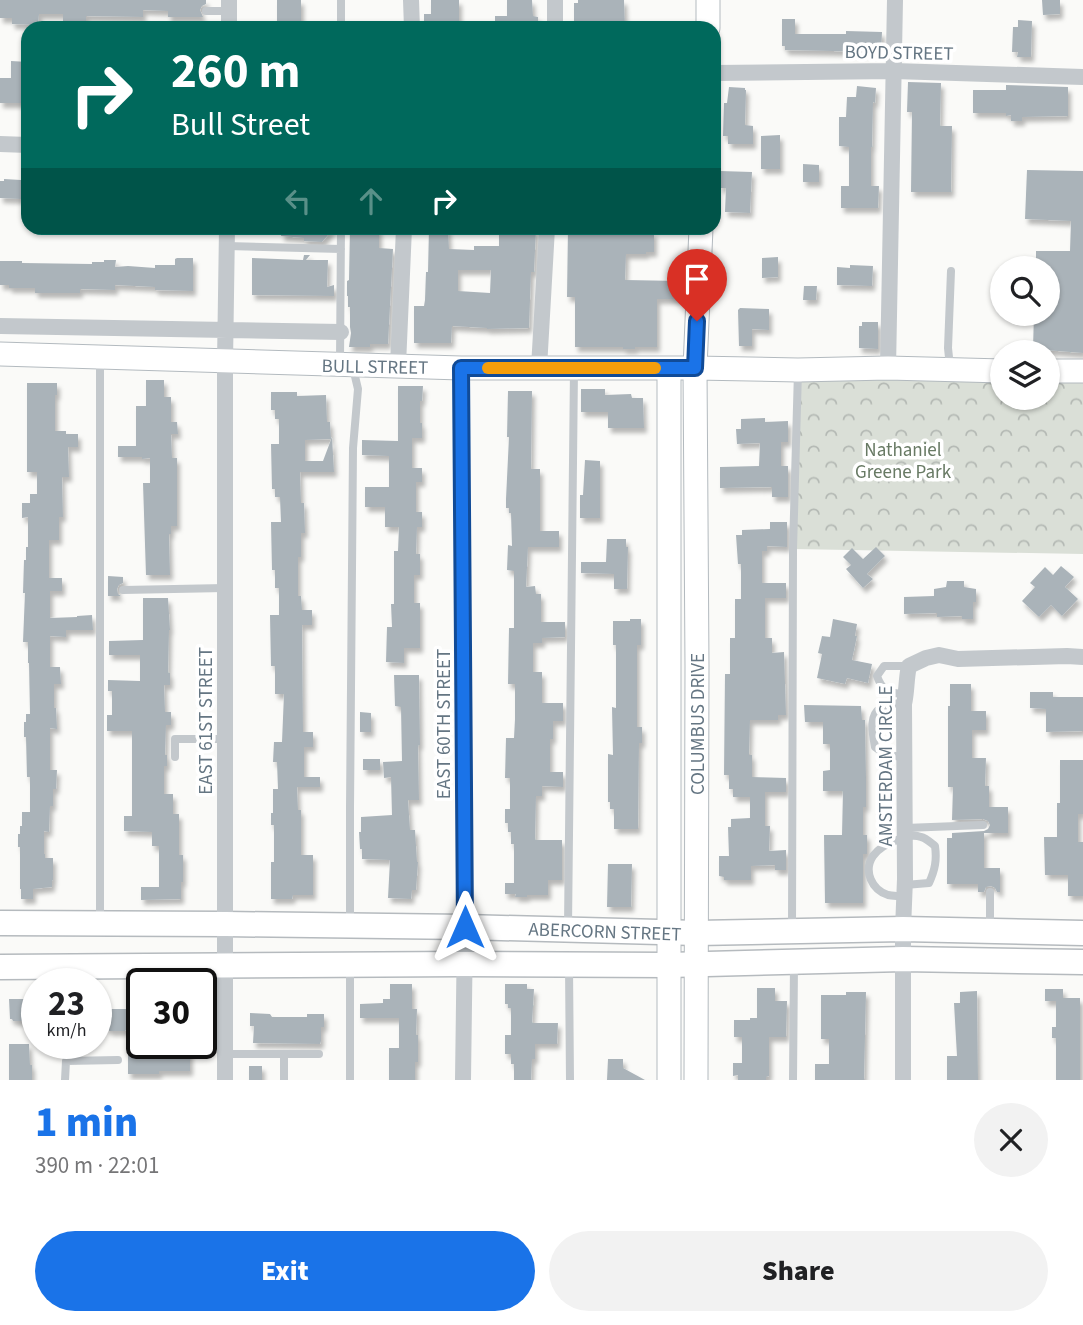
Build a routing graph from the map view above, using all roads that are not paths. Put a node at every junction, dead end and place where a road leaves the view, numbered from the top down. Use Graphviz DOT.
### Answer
graph roads {
  1 [pos="341,0"];
  2 [pos="411,0"];
  3 [pos="555,0"];
  4 [pos="708,0"];
  5 [pos="895,0"];
  6 [pos="229,5"];
  7 [pos="206,11"];
  8 [pos="341,21"];
  9 [pos="412,21"];
  10 [pos="555,21"];
  11 [pos="708,21"];
  12 [pos="894,71"];
  13 [pos="721,73"];
  14 [pos="1083,77"];
  15 [pos="0,144"];
  16 [pos="21,145"];
  17 [pos="227,235"];
  18 [pos="341,235"];
  19 [pos="404,235"];
  20 [pos="547,235"];
  21 [pos="701,235"];
  22 [pos="227,246"];
  23 [pos="341,249"];
  24 [pos="951,271"];
  25 [pos="0,326"];
  26 [pos="226,329"];
  27 [pos="341,332"];
  28 [pos="0,354"];
  29 [pos="100,357"];
  30 [pos="225,362"];
  31 [pos="346,365"];
  32 [pos="398,365"];
  33 [pos="461,368"];
  34 [pos="539,368"];
  35 [pos="574,368"];
  36 [pos="669,368"];
  37 [pos="695,368"];
  38 [pos="888,368"];
  39 [pos="798,370"];
  40 [pos="951,370"];
  41 [pos="990,371"];
  42 [pos="1060,371"];
  43 [pos="1083,371"];
  44 [pos="226,588"];
  45 [pos="123,590"];
  46 [pos="1083,657"];
  47 [pos="909,666"];
  48 [pos="905,699"];
  49 [pos="226,739"];
  50 [pos="175,757"];
  51 [pos="904,757"];
  52 [pos="983,825"];
  53 [pos="905,832"];
  54 [pos="905,891"];
  55 [pos="990,891"];
  56 [pos="100,924"];
  57 [pos="226,924"];
  58 [pos="350,926"];
  59 [pos="4,927"];
  60 [pos="465,927"];
  61 [pos="903,929"];
  62 [pos="568,930"];
  63 [pos="990,931"];
  64 [pos="792,932"];
  65 [pos="668,933"];
  66 [pos="697,933"];
  67 [pos="1083,933"];
  68 [pos="904,959"];
  69 [pos="794,961"];
  70 [pos="1083,962"];
  71 [pos="464,964"];
  72 [pos="696,964"];
  73 [pos="569,965"];
  74 [pos="669,965"];
  75 [pos="350,966"];
  76 [pos="0,967"];
  77 [pos="225,967"];
  78 [pos="225,1054"];
  79 [pos="284,1054"];
  80 [pos="319,1054"];
  81 [pos="118,1060"];
  82 [pos="65,1080"];
  83 [pos="225,1080"];
  84 [pos="284,1080"];
  85 [pos="350,1080"];
  86 [pos="463,1080"];
  87 [pos="570,1080"];
  88 [pos="669,1080"];
  89 [pos="695,1080"];
  90 [pos="793,1080"];
  91 [pos="903,1080"];
  1 -- 8 [label="lane"];
  2 -- 9 [label="street"];
  3 -- 10 [label="street"];
  4 -- 11 [label="street"];
  5 -- 12 [label="street"];
  6 -- 7 [label="lane"];
  12 -- 13 [label="street, BOYD STREET"];
  12 -- 14 [label="street, BOYD STREET"];
  12 -- 38 [label="street"];
  15 -- 16 [label="street"];
  17 -- 22 [label="street, EAST 61ST STREET"];
  18 -- 23 [label="lane"];
  19 -- 32 [label="street"];
  20 -- 34 [label="street"];
  21 -- 37 [label="street, COLUMBUS DRIVE"];
  22 -- 23 [label="lane"];
  22 -- 26 [label="street, EAST 61ST STREET"];
  23 -- 27 [label="lane"];
  24 -- 40 [label="lane"];
  25 -- 26 [label="street"];
  26 -- 27 [label="street"];
  26 -- 30 [label="street, EAST 61ST STREET"];
  27 -- 31 [label="lane"];
  28 -- 29 [label="street, BULL STREET"];
  29 -- 30 [label="street, BULL STREET"];
  29 -- 56 [label="lane"];
  30 -- 31 [label="street, BULL STREET"];
  30 -- 44 [label="street, EAST 61ST STREET"];
  31 -- 32 [label="street, BULL STREET"];
  31 -- 58 [label="lane"];
  32 -- 33 [label="street, BULL STREET"];
  33 -- 34 [label="street, BULL STREET"];
  33 -- 60 [label="street, EAST 60TH STREET"];
  34 -- 35 [label="street, BULL STREET"];
  35 -- 36 [label="street, BULL STREET"];
  35 -- 62 [label="lane"];
  36 -- 37 [label="street, BULL STREET"];
  36 -- 65 [label="street, COLUMBUS DRIVE"];
  37 -- 39 [label="street, BULL STREET"];
  37 -- 66 [label="street, COLUMBUS DRIVE"];
  38 -- 39 [label="street, BULL STREET"];
  38 -- 40 [label="street, BULL STREET"];
  39 -- 64 [label="lane"];
  40 -- 41 [label="street, BULL STREET"];
  42 -- 43 [label="street"];
  44 -- 45 [label="lane"];
  44 -- 49 [label="street, EAST 61ST STREET"];
  46 -- 47 [label="street, AMSTERDAM CIRCLE"];
  47 -- 48 [label="street, AMSTERDAM CIRCLE"];
  47 -- 48 [label="lane"];
  48 -- 51 [label="street, AMSTERDAM CIRCLE"];
  48 -- 51 [label="lane"];
  49 -- 50 [label="lane"];
  49 -- 57 [label="street, EAST 61ST STREET"];
  51 -- 53 [label="street, AMSTERDAM CIRCLE"];
  52 -- 53 [label="lane"];
  53 -- 54 [label="street, AMSTERDAM CIRCLE"];
  53 -- 54 [label="lane"];
  53 -- 54 [label="lane"];
  54 -- 61 [label="street, AMSTERDAM CIRCLE"];
  55 -- 63 [label="lane"];
  56 -- 57 [label="main road, ABERCORN STREET"];
  56 -- 59 [label="main road, ABERCORN STREET"];
  57 -- 58 [label="main road, ABERCORN STREET"];
  57 -- 77 [label="street, EAST 61ST STREET"];
  58 -- 60 [label="main road, ABERCORN STREET"];
  60 -- 62 [label="main road, ABERCORN STREET"];
  60 -- 71 [label="street, EAST 60TH STREET"];
  61 -- 63 [label="main road, ABERCORN STREET"];
  61 -- 64 [label="main road, ABERCORN STREET"];
  61 -- 68 [label="street, AMSTERDAM CIRCLE"];
  62 -- 65 [label="main road, ABERCORN STREET"];
  63 -- 67 [label="main road, ABERCORN STREET"];
  64 -- 66 [label="main road, ABERCORN STREET"];
  65 -- 66 [label="main road, ABERCORN STREET"];
  65 -- 74 [label="street, COLUMBUS DRIVE"];
  66 -- 72 [label="street, COLUMBUS DRIVE"];
  68 -- 69 [label="main road, ABERCORN STREET"];
  68 -- 70 [label="main road, ABERCORN STREET"];
  68 -- 91 [label="street, AMSTERDAM CIRCLE"];
  69 -- 72 [label="main road, ABERCORN STREET"];
  69 -- 90 [label="lane"];
  71 -- 73 [label="main road, ABERCORN STREET"];
  71 -- 75 [label="main road, ABERCORN STREET"];
  71 -- 86 [label="street, EAST 60TH STREET"];
  72 -- 74 [label="main road, ABERCORN STREET"];
  72 -- 89 [label="street, COLUMBUS DRIVE"];
  73 -- 74 [label="main road, ABERCORN STREET"];
  73 -- 87 [label="lane"];
  74 -- 88 [label="street, COLUMBUS DRIVE"];
  75 -- 77 [label="main road, ABERCORN STREET"];
  75 -- 85 [label="lane"];
  76 -- 77 [label="main road, ABERCORN STREET"];
  77 -- 78 [label="street, EAST 61ST STREET"];
  78 -- 79 [label="lane"];
  78 -- 83 [label="street, EAST 61ST STREET"];
  79 -- 80 [label="lane"];
  79 -- 84 [label="lane"];
  81 -- 82 [label="lane"];
}
